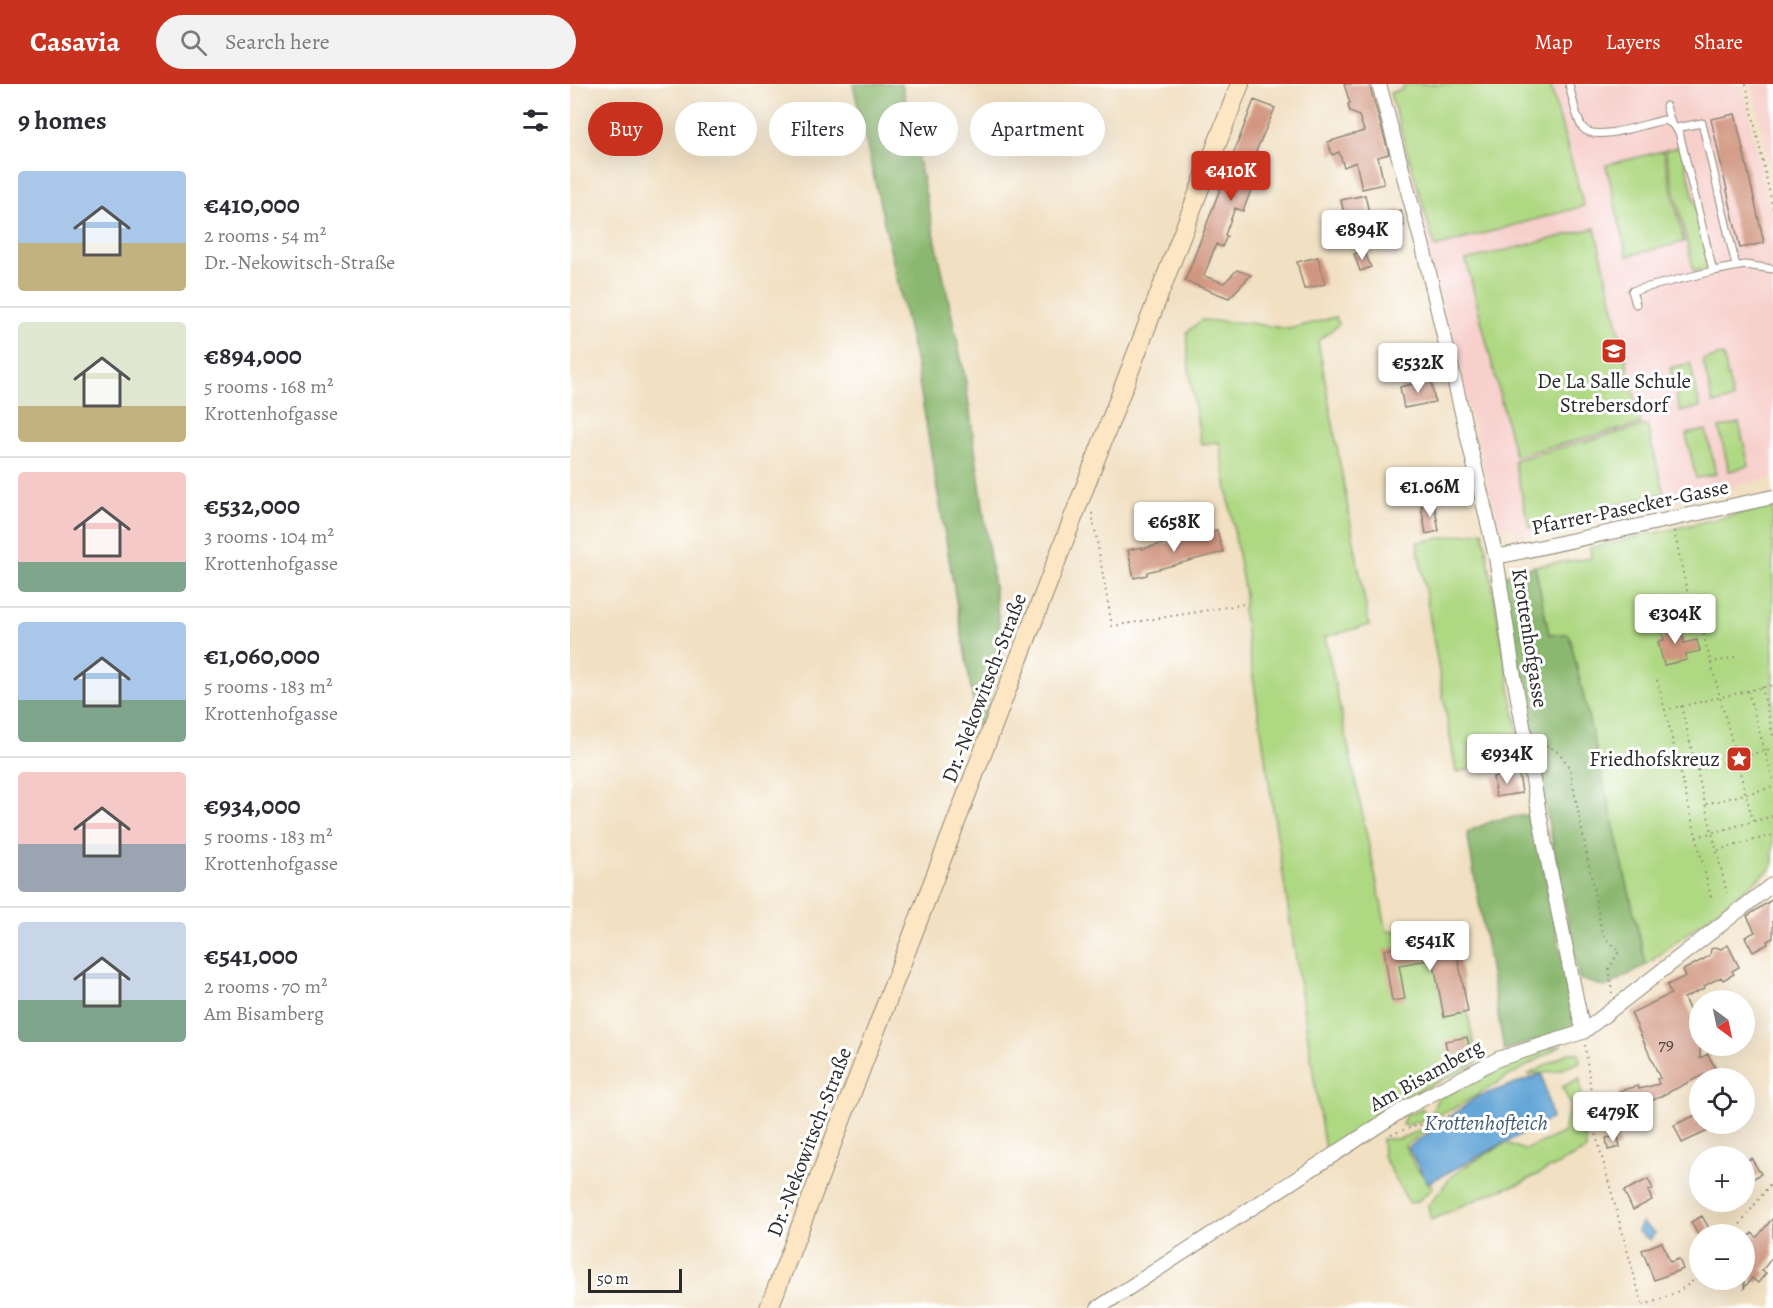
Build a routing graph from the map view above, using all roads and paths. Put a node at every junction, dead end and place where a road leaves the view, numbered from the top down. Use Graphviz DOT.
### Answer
graph roads {
  1 [pos="1240,84"];
  2 [pos="1569,84"];
  3 [pos="1746,84"];
  4 [pos="1381,85"];
  5 [pos="1666,106"];
  6 [pos="1673,125"];
  7 [pos="1773,209"];
  8 [pos="1736,266"];
  9 [pos="1773,269"];
  10 [pos="1713,271"];
  11 [pos="1636,304"];
  12 [pos="1086,482"];
  13 [pos="1773,497"];
  14 [pos="1671,519"];
  15 [pos="1496,558"];
  16 [pos="1245,604"];
  17 [pos="1736,657"];
  18 [pos="1710,663"];
  19 [pos="1657,680"];
  20 [pos="1773,685"];
  21 [pos="1762,687"];
  22 [pos="1748,691"];
  23 [pos="1719,697"];
  24 [pos="1681,706"];
  25 [pos="1665,710"];
  26 [pos="1773,736"];
  27 [pos="1527,746"];
  28 [pos="1773,748"];
  29 [pos="1764,751"];
  30 [pos="1736,759"];
  31 [pos="1697,770"];
  32 [pos="1773,780"];
  33 [pos="1773,787"];
  34 [pos="1746,795"];
  35 [pos="1705,804"];
  36 [pos="1773,816"];
  37 [pos="1754,821"];
  38 [pos="1712,832"];
  39 [pos="1773,835"];
  40 [pos="1696,837"];
  41 [pos="1717,850"];
  42 [pos="1773,884"];
  43 [pos="1727,892"];
  44 [pos="1711,897"];
  45 [pos="1614,1007"];
  46 [pos="1583,1032"];
  47 [pos="1454,1114"];
  48 [pos="1371,1130"];
  49 [pos="1773,1180"];
  50 [pos="1740,1224"];
  51 [pos="1689,1282"];
  52 [pos="1643,1307"];
  53 [pos="769,1308"];
  54 [pos="1098,1308"];
  1 -- 12 [label="main road, Dr.-Nekowitsch-Straße"];
  2 -- 6 [label="lane"];
  3 -- 7 [label="path"];
  4 -- 15 [label="street, Krottenhofgasse"];
  5 -- 6 [label="lane"];
  6 -- 8 [label="lane"];
  6 -- 10 [label="lane"];
  8 -- 9 [label="lane"];
  8 -- 10 [label="lane"];
  10 -- 11 [label="lane"];
  12 -- 16 [label="path"];
  12 -- 53 [label="main road, Dr.-Nekowitsch-Straße"];
  13 -- 14 [label="street, Pfarrer-Pasecker-Gasse"];
  14 -- 15 [label="street, Pfarrer-Pasecker-Gasse"];
  14 -- 18 [label="path"];
  15 -- 27 [label="street, Krottenhofgasse"];
  17 -- 18 [label="path"];
  18 -- 23 [label="path"];
  19 -- 25 [label="path"];
  20 -- 21 [label="path"];
  21 -- 22 [label="path"];
  21 -- 26 [label="path"];
  22 -- 23 [label="path"];
  22 -- 29 [label="path"];
  23 -- 24 [label="path"];
  23 -- 30 [label="path"];
  24 -- 25 [label="path"];
  24 -- 31 [label="path"];
  25 -- 40 [label="path"];
  27 -- 45 [label="path"];
  27 -- 46 [label="street, Krottenhofgasse"];
  28 -- 29 [label="path"];
  29 -- 30 [label="path"];
  29 -- 32 [label="path"];
  30 -- 31 [label="path"];
  30 -- 34 [label="path"];
  31 -- 35 [label="path"];
  33 -- 34 [label="path"];
  34 -- 35 [label="path"];
  34 -- 37 [label="path"];
  35 -- 38 [label="path"];
  36 -- 37 [label="path"];
  37 -- 38 [label="path"];
  38 -- 40 [label="path"];
  38 -- 41 [label="path"];
  39 -- 41 [label="path"];
  40 -- 44 [label="path"];
  41 -- 43 [label="path"];
  42 -- 45 [label="street, Am Bisamberg"];
  45 -- 46 [label="street, Am Bisamberg"];
  46 -- 48 [label="street, Am Bisamberg"];
  46 -- 52 [label="path"];
  47 -- 48 [label="path"];
  48 -- 54 [label="street, Am Bisamberg"];
  49 -- 50 [label="path"];
  51 -- 52 [label="path"];
}
